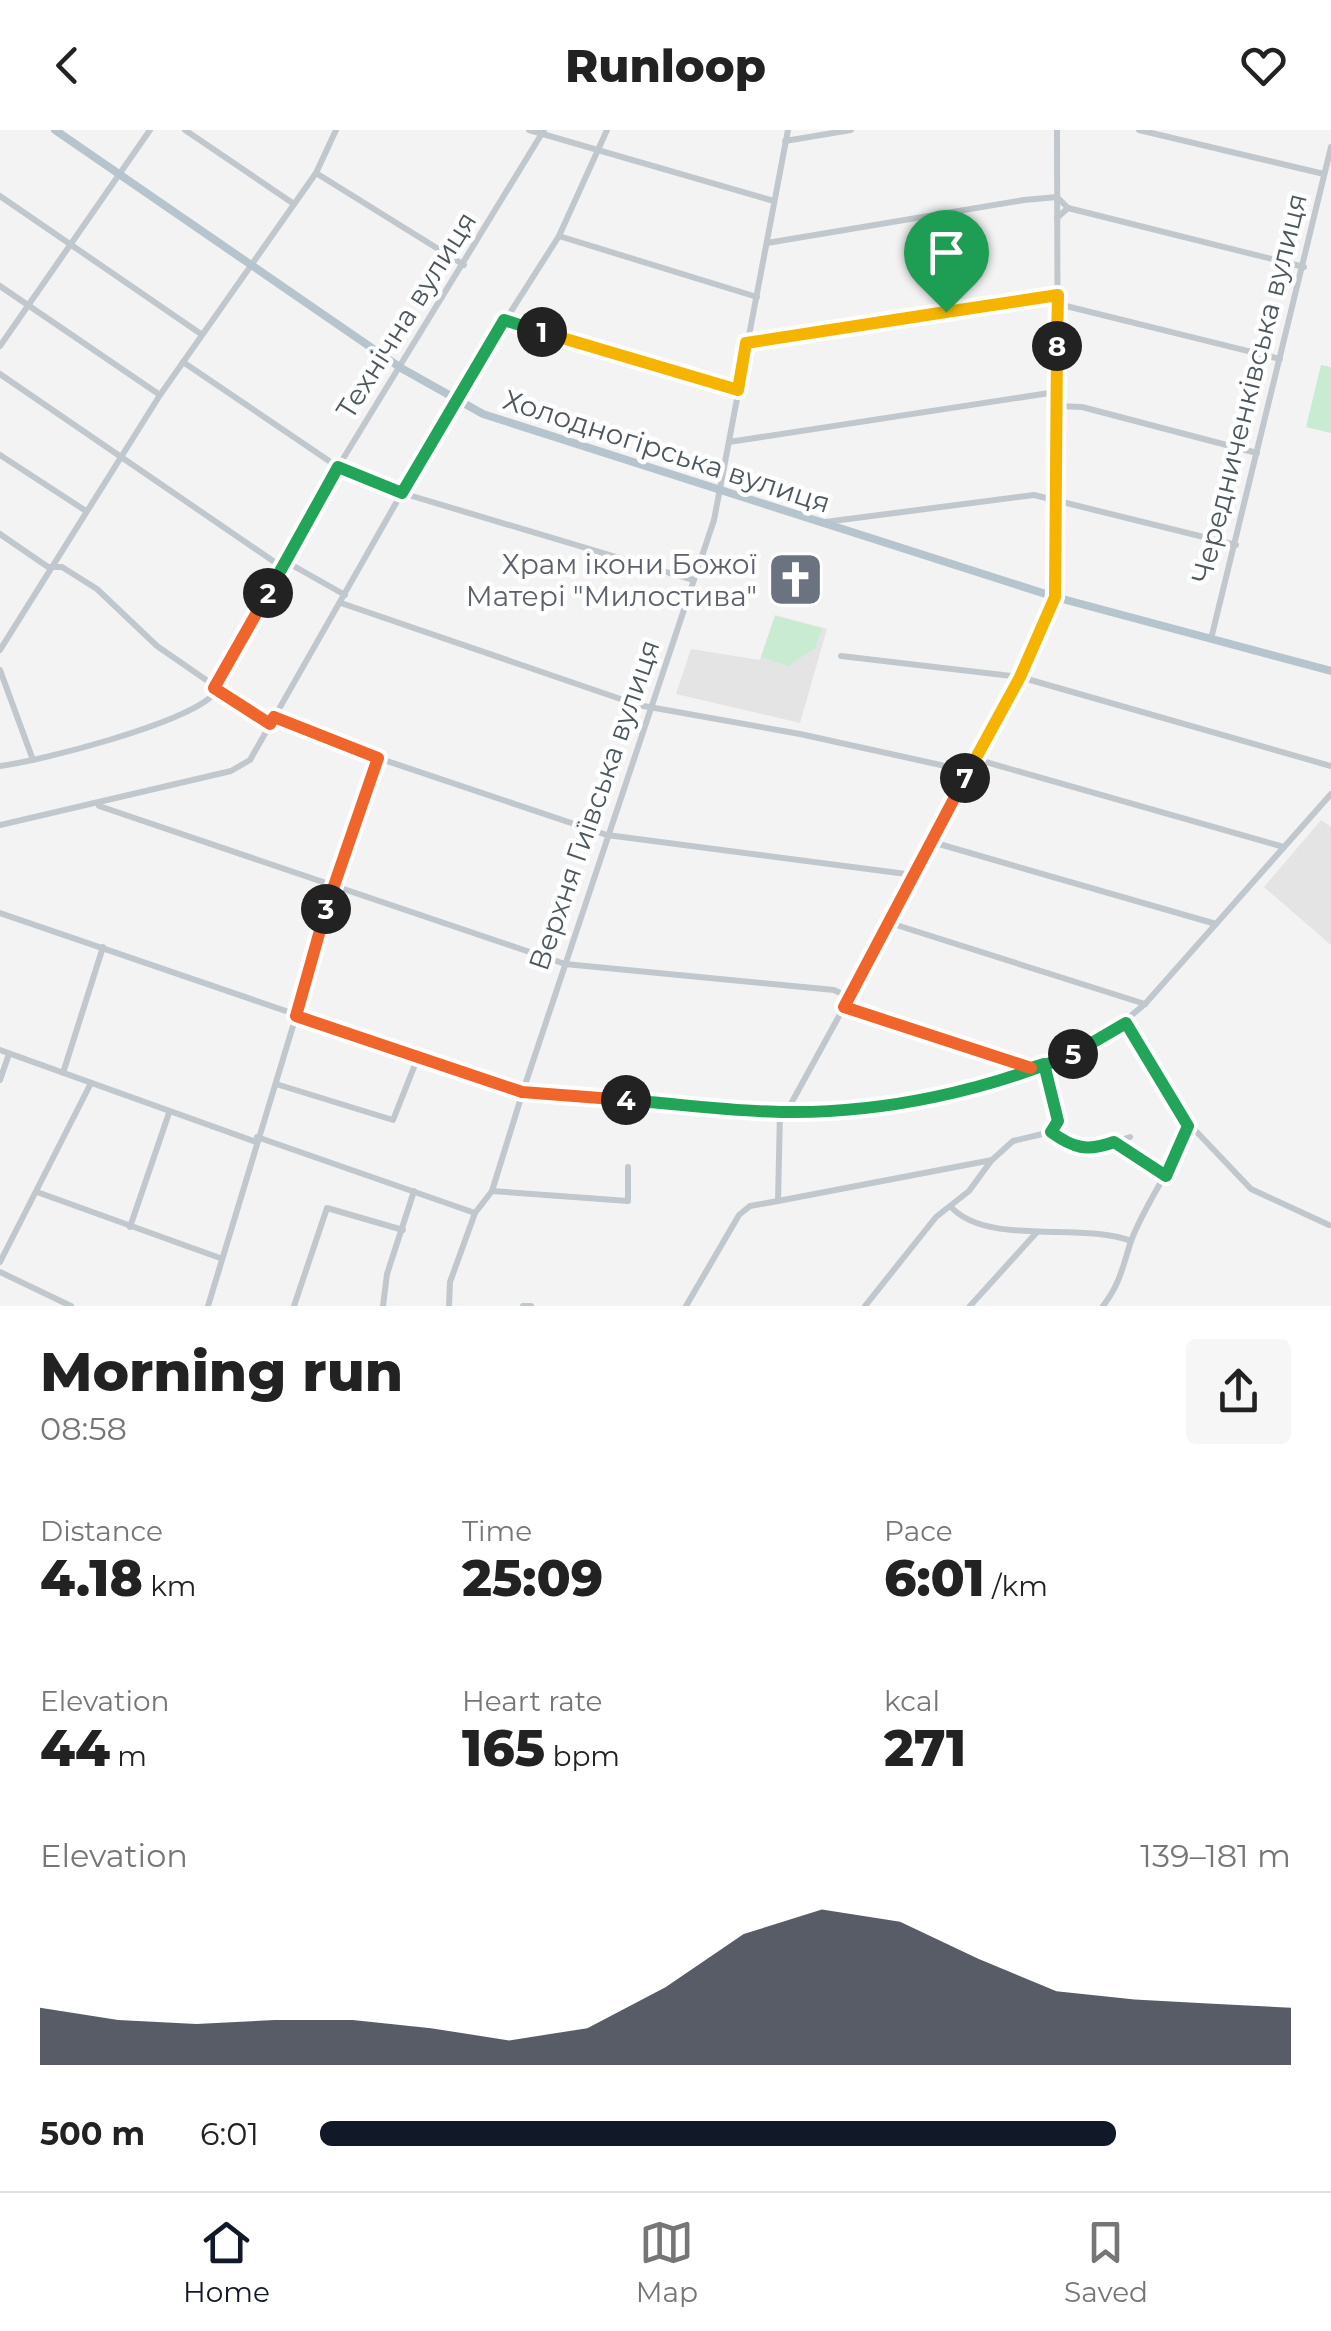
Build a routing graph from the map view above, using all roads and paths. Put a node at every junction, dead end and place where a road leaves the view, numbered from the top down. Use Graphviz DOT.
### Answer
graph roads {
  1 [pos="55,130"];
  2 [pos="150,130"];
  3 [pos="185,130"];
  4 [pos="528,130"];
  5 [pos="607,130"];
  6 [pos="788,130"];
  7 [pos="851,130"];
  8 [pos="1057,130"];
  9 [pos="1139,130"];
  10 [pos="333,131"];
  11 [pos="544,132"];
  12 [pos="785,141"];
  13 [pos="1331,147"];
  14 [pos="600,151"];
  15 [pos="316,173"];
  16 [pos="1324,174"];
  17 [pos="116,176"];
  18 [pos="0,196"];
  19 [pos="1057,196"];
  20 [pos="774,201"];
  21 [pos="294,204"];
  22 [pos="1068,208"];
  23 [pos="1057,218"];
  24 [pos="559,236"];
  25 [pos="70,244"];
  26 [pos="768,244"];
  27 [pos="248,265"];
  28 [pos="464,265"];
  29 [pos="1304,268"];
  30 [pos="0,286"];
  31 [pos="757,297"];
  32 [pos="1058,299"];
  33 [pos="29,306"];
  34 [pos="504,320"];
  35 [pos="202,334"];
  36 [pos="746,343"];
  37 [pos="0,346"];
  38 [pos="1280,359"];
  39 [pos="183,362"];
  40 [pos="401,368"];
  41 [pos="0,374"];
  42 [pos="738,390"];
  43 [pos="1056,392"];
  44 [pos="160,395"];
  45 [pos="454,401"];
  46 [pos="1058,406"];
  47 [pos="729,442"];
  48 [pos="1258,453"];
  49 [pos="0,455"];
  50 [pos="122,456"];
  51 [pos="338,467"];
  52 [pos="402,493"];
  53 [pos="720,493"];
  54 [pos="1058,498"];
  55 [pos="86,511"];
  56 [pos="815,524"];
  57 [pos="0,534"];
  58 [pos="1236,545"];
  59 [pos="58,554"];
  60 [pos="286,564"];
  61 [pos="48,567"];
  62 [pos="62,567"];
  63 [pos="693,580"];
  64 [pos="345,595"];
  65 [pos="1055,597"];
  66 [pos="341,603"];
  67 [pos="1211,639"];
  68 [pos="0,650"];
  69 [pos="840,656"];
  70 [pos="0,670"];
  71 [pos="1331,671"];
  72 [pos="1020,677"];
  73 [pos="214,688"];
  74 [pos="650,708"];
  75 [pos="272,720"];
  76 [pos="378,758"];
  77 [pos="976,759"];
  78 [pos="33,760"];
  79 [pos="0,766"];
  80 [pos="1331,766"];
  81 [pos="968,771"];
  82 [pos="1331,794"];
  83 [pos="97,805"];
  84 [pos="0,825"];
  85 [pos="607,835"];
  86 [pos="932,842"];
  87 [pos="1284,847"];
  88 [pos="915,875"];
  89 [pos="334,885"];
  90 [pos="0,913"];
  91 [pos="890,923"];
  92 [pos="1216,924"];
  93 [pos="103,947"];
  94 [pos="564,964"];
  95 [pos="850,996"];
  96 [pos="1145,1004"];
  97 [pos="844,1007"];
  98 [pos="296,1016"];
  99 [pos="1126,1023"];
  100 [pos="0,1050"];
  101 [pos="9,1054"];
  102 [pos="418,1057"];
  103 [pos="1044,1064"];
  104 [pos="1030,1069"];
  105 [pos="63,1073"];
  106 [pos="0,1080"];
  107 [pos="91,1083"];
  108 [pos="276,1084"];
  109 [pos="522,1092"];
  110 [pos="783,1112"];
  111 [pos="170,1113"];
  112 [pos="1188,1126"];
  113 [pos="1051,1132"];
  114 [pos="1130,1137"];
  115 [pos="256,1139"];
  116 [pos="1114,1142"];
  117 [pos="992,1160"];
  118 [pos="628,1167"];
  119 [pos="1166,1176"];
  120 [pos="414,1191"];
  121 [pos="492,1191"];
  122 [pos="37,1192"];
  123 [pos="778,1201"];
  124 [pos="952,1208"];
  125 [pos="475,1213"];
  126 [pos="1329,1224"];
  127 [pos="130,1227"];
  128 [pos="403,1230"];
  129 [pos="1037,1232"];
  130 [pos="1132,1241"];
  131 [pos="220,1258"];
  132 [pos="0,1262"];
  133 [pos="0,1272"];
  134 [pos="71,1306"];
  135 [pos="208,1306"];
  136 [pos="294,1306"];
  137 [pos="383,1306"];
  138 [pos="449,1306"];
  139 [pos="522,1306"];
  140 [pos="531,1306"];
  141 [pos="686,1306"];
  142 [pos="866,1306"];
  143 [pos="970,1306"];
  144 [pos="1103,1306"];
  1 -- 17 [label="main road, Холодногірська вулиця"];
  2 -- 17 [label="street"];
  3 -- 21 [label="street"];
  4 -- 11 [label="street"];
  5 -- 14 [label="street"];
  6 -- 12 [label="street, Верхня Гиївська вулиця"];
  7 -- 12 [label="street"];
  8 -- 19 [label="street"];
  9 -- 16 [label="street"];
  10 -- 15 [label="street"];
  11 -- 14 [label="street"];
  11 -- 28 [label="street, Технічна вулиця"];
  12 -- 20 [label="street, Верхня Гиївська вулиця"];
  13 -- 16 [label="street, Чередниченківська вулиця"];
  14 -- 20 [label="street"];
  14 -- 24 [label="street"];
  15 -- 21 [label="street"];
  15 -- 28 [label="street"];
  16 -- 29 [label="street, Чередниченківська вулиця"];
  17 -- 25 [label="street"];
  17 -- 27 [label="main road, Холодногірська вулиця"];
  18 -- 25 [label="street"];
  19 -- 22 [label="street"];
  19 -- 23 [label="street"];
  19 -- 26 [label="street"];
  20 -- 26 [label="street, Верхня Гиївська вулиця"];
  21 -- 27 [label="street"];
  22 -- 23 [label="street"];
  22 -- 29 [label="street"];
  23 -- 32 [label="street"];
  24 -- 31 [label="street"];
  24 -- 34 [label="street"];
  25 -- 33 [label="street"];
  25 -- 35 [label="street"];
  26 -- 31 [label="street, Верхня Гиївська вулиця"];
  27 -- 35 [label="street"];
  27 -- 40 [label="main road, Холодногірська вулиця"];
  28 -- 40 [label="street, Технічна вулиця"];
  29 -- 38 [label="street, Чередниченківська вулиця"];
  30 -- 33 [label="street"];
  31 -- 36 [label="street, Верхня Гиївська вулиця"];
  32 -- 36 [label="street"];
  32 -- 38 [label="street"];
  32 -- 43 [label="street"];
  33 -- 37 [label="street"];
  33 -- 44 [label="street"];
  34 -- 42 [label="street"];
  34 -- 45 [label="street"];
  35 -- 39 [label="street"];
  36 -- 42 [label="street, Верхня Гиївська вулиця"];
  38 -- 48 [label="street, Чередниченківська вулиця"];
  39 -- 44 [label="street"];
  39 -- 51 [label="street"];
  40 -- 45 [label="main road, Холодногірська вулиця"];
  40 -- 51 [label="street, Технічна вулиця"];
  41 -- 50 [label="street"];
  42 -- 47 [label="street, Верхня Гиївська вулиця"];
  43 -- 46 [label="street"];
  43 -- 47 [label="street"];
  44 -- 50 [label="street"];
  45 -- 52 [label="street"];
  45 -- 53 [label="main road, Холодногірська вулиця"];
  46 -- 48 [label="street"];
  46 -- 54 [label="street"];
  47 -- 53 [label="street, Верхня Гиївська вулиця"];
  48 -- 58 [label="street, Чередниченківська вулиця"];
  49 -- 55 [label="street"];
  50 -- 55 [label="street"];
  50 -- 60 [label="street"];
  51 -- 52 [label="street"];
  51 -- 60 [label="street, Технічна вулиця"];
  52 -- 63 [label="street"];
  52 -- 64 [label="street"];
  53 -- 56 [label="main road, Холодногірська вулиця"];
  53 -- 63 [label="street, Верхня Гиївська вулиця"];
  54 -- 56 [label="street"];
  54 -- 58 [label="street"];
  54 -- 65 [label="street"];
  55 -- 59 [label="street"];
  56 -- 65 [label="main road, Холодногірська вулиця"];
  57 -- 61 [label="street"];
  58 -- 67 [label="street, Чередниченківська вулиця"];
  59 -- 61 [label="street"];
  59 -- 62 [label="street"];
  60 -- 64 [label="street"];
  60 -- 73 [label="street, Технічна вулиця"];
  61 -- 62 [label="street"];
  61 -- 68 [label="street"];
  62 -- 73 [label="street"];
  63 -- 74 [label="street, Верхня Гиївська вулиця"];
  64 -- 66 [label="street"];
  65 -- 67 [label="main road, Холодногірська вулиця"];
  65 -- 72 [label="street"];
  66 -- 74 [label="street"];
  66 -- 75 [label="street"];
  67 -- 71 [label="main road, Холодногірська вулиця"];
  69 -- 72 [label="street"];
  70 -- 78 [label="street"];
  72 -- 77 [label="street"];
  72 -- 80 [label="street"];
  73 -- 75 [label="street"];
  73 -- 78 [label="street, Технічна вулиця"];
  74 -- 81 [label="street"];
  74 -- 85 [label="street, Верхня Гиївська вулиця"];
  75 -- 76 [label="street"];
  75 -- 83 [label="street"];
  76 -- 85 [label="street"];
  76 -- 89 [label="street"];
  77 -- 81 [label="street"];
  77 -- 87 [label="street"];
  78 -- 79 [label="street, Технічна вулиця"];
  81 -- 86 [label="street"];
  82 -- 87 [label="street"];
  83 -- 84 [label="street"];
  83 -- 89 [label="street"];
  85 -- 88 [label="street"];
  85 -- 94 [label="street, Верхня Гиївська вулиця"];
  86 -- 88 [label="street"];
  86 -- 92 [label="street"];
  87 -- 92 [label="street"];
  88 -- 91 [label="street"];
  89 -- 94 [label="street"];
  89 -- 98 [label="street"];
  90 -- 93 [label="street"];
  91 -- 95 [label="street"];
  91 -- 96 [label="street"];
  92 -- 96 [label="street"];
  93 -- 98 [label="street"];
  93 -- 105 [label="street"];
  94 -- 95 [label="street"];
  94 -- 109 [label="street, Верхня Гиївська вулиця"];
  95 -- 97 [label="street"];
  96 -- 99 [label="street"];
  97 -- 104 [label="street"];
  97 -- 110 [label="street"];
  98 -- 102 [label="street"];
  98 -- 108 [label="street"];
  99 -- 103 [label="street"];
  99 -- 112 [label="street"];
  100 -- 101 [label="street"];
  101 -- 105 [label="street"];
  101 -- 106 [label="street"];
  102 -- 108 [label="street"];
  102 -- 109 [label="street"];
  103 -- 104 [label="street"];
  103 -- 113 [label="street"];
  104 -- 110 [label="street"];
  105 -- 107 [label="street"];
  107 -- 111 [label="street"];
  107 -- 122 [label="street"];
  108 -- 115 [label="street"];
  109 -- 110 [label="street"];
  109 -- 121 [label="street, Верхня Гиївська вулиця"];
  110 -- 123 [label="street"];
  111 -- 115 [label="street"];
  111 -- 127 [label="street"];
  112 -- 119 [label="street"];
  112 -- 126 [label="street"];
  113 -- 116 [label="street"];
  113 -- 117 [label="street"];
  114 -- 116 [label="street"];
  115 -- 120 [label="street"];
  115 -- 131 [label="street"];
  116 -- 119 [label="street"];
  117 -- 123 [label="street"];
  117 -- 124 [label="street"];
  118 -- 121 [label="street"];
  119 -- 130 [label="street"];
  120 -- 125 [label="street"];
  120 -- 128 [label="street"];
  121 -- 125 [label="street, Верхня Гиївська вулиця"];
  122 -- 127 [label="street"];
  122 -- 132 [label="street"];
  123 -- 141 [label="street"];
  124 -- 129 [label="street"];
  124 -- 142 [label="street"];
  125 -- 138 [label="street, Верхня Гиївська вулиця"];
  127 -- 131 [label="street"];
  128 -- 136 [label="street"];
  128 -- 137 [label="street"];
  129 -- 130 [label="street"];
  129 -- 143 [label="street"];
  130 -- 144 [label="street"];
  131 -- 135 [label="street"];
  133 -- 134 [label="street"];
  139 -- 140 [label="street"];
}
